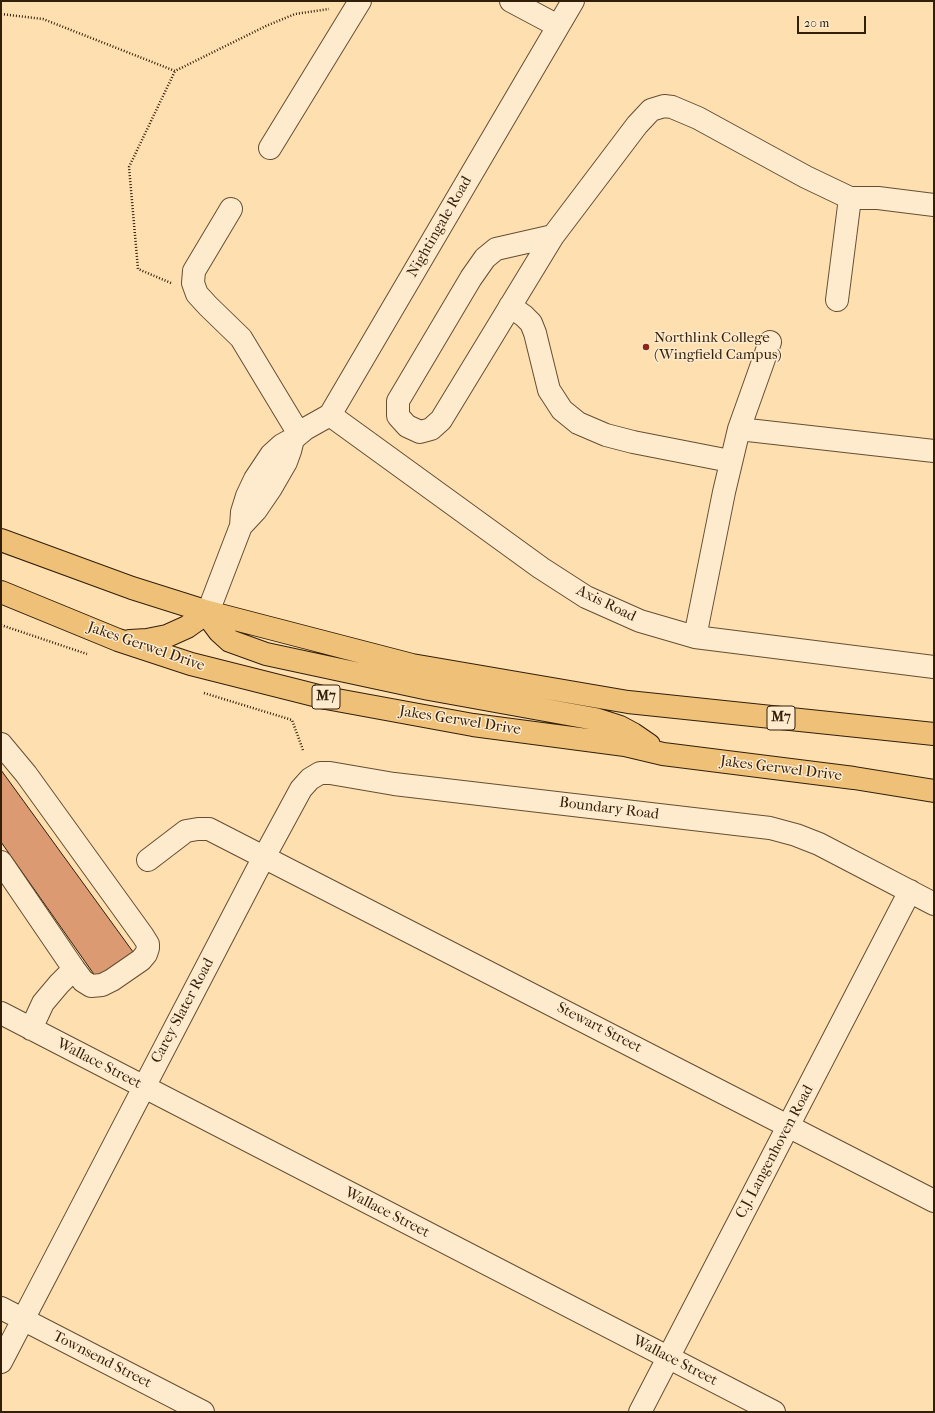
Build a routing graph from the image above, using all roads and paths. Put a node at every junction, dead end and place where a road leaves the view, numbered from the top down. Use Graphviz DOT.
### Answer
graph roads {
  1 [pos="511,1"];
  2 [pos="573,1"];
  3 [pos="359,2"];
  4 [pos="1,14"];
  5 [pos="558,26"];
  6 [pos="175,71"];
  7 [pos="270,148"];
  8 [pos="850,198"];
  9 [pos="934,205"];
  10 [pos="231,209"];
  11 [pos="553,236"];
  12 [pos="197,294"];
  13 [pos="837,300"];
  14 [pos="510,306"];
  15 [pos="770,342"];
  16 [pos="330,415"];
  17 [pos="738,429"];
  18 [pos="296,436"];
  19 [pos="934,451"];
  20 [pos="730,461"];
  21 [pos="1,540"];
  22 [pos="1,592"];
  23 [pos="208,612"];
  24 [pos="695,636"];
  25 [pos="118,640"];
  26 [pos="934,667"];
  27 [pos="934,734"];
  28 [pos="1,744"];
  29 [pos="663,754"];
  30 [pos="301,789"];
  31 [pos="934,790"];
  32 [pos="264,857"];
  33 [pos="148,860"];
  34 [pos="1,862"];
  35 [pos="910,891"];
  36 [pos="934,904"];
  37 [pos="74,969"];
  38 [pos="1,1013"];
  39 [pos="31,1029"];
  40 [pos="144,1087"];
  41 [pos="788,1125"];
  42 [pos="934,1201"];
  43 [pos="1,1308"];
  44 [pos="23,1319"];
  45 [pos="668,1358"];
  46 [pos="1,1362"];
  47 [pos="203,1412"];
  48 [pos="640,1412"];
  49 [pos="774,1412"];
  1 -- 5 [label="street"];
  2 -- 5 [label="street, Nightingale Road"];
  3 -- 6 [label="path"];
  3 -- 7 [label="street"];
  4 -- 6 [label="path"];
  5 -- 16 [label="street, Nightingale Road"];
  6 -- 12 [label="path"];
  8 -- 9 [label="street"];
  8 -- 11 [label="street"];
  8 -- 13 [label="street"];
  10 -- 12 [label="street"];
  11 -- 14 [label="street"];
  11 -- 14 [label="street"];
  12 -- 18 [label="street"];
  14 -- 20 [label="street"];
  15 -- 17 [label="street"];
  16 -- 18 [label="street"];
  16 -- 24 [label="street, Axis Road"];
  17 -- 19 [label="street"];
  17 -- 20 [label="street"];
  18 -- 23 [label="street"];
  20 -- 24 [label="street"];
  21 -- 23 [label="highway, M7"];
  22 -- 25 [label="highway, Jakes Gerwel Drive / M7"];
  23 -- 25 [label="highway"];
  23 -- 27 [label="highway, M7"];
  23 -- 29 [label="highway"];
  24 -- 26 [label="street, Axis Road"];
  25 -- 29 [label="highway, Jakes Gerwel Drive / M7"];
  28 -- 37 [label="street"];
  29 -- 31 [label="highway, Jakes Gerwel Drive / M7"];
  30 -- 32 [label="street, Carey Slater Road"];
  30 -- 35 [label="street, Boundary Road"];
  32 -- 33 [label="street, Stewart Street"];
  32 -- 40 [label="street, Carey Slater Road"];
  32 -- 41 [label="street, Stewart Street"];
  34 -- 37 [label="street"];
  35 -- 36 [label="street, Boundary Road"];
  35 -- 41 [label="street, C.J. Langenhoven Road"];
  37 -- 39 [label="street"];
  38 -- 39 [label="street, Wallace Street"];
  39 -- 40 [label="street, Wallace Street"];
  40 -- 44 [label="street, Carey Slater Road"];
  40 -- 45 [label="street, Wallace Street"];
  41 -- 42 [label="street, Stewart Street"];
  41 -- 45 [label="street, C.J. Langenhoven Road"];
  43 -- 44 [label="street, Townsend Street"];
  44 -- 46 [label="street, Carey Slater Road"];
  44 -- 47 [label="street, Townsend Street"];
  45 -- 48 [label="street, C.J. Langenhoven Road"];
  45 -- 49 [label="street, Wallace Street"];
}
